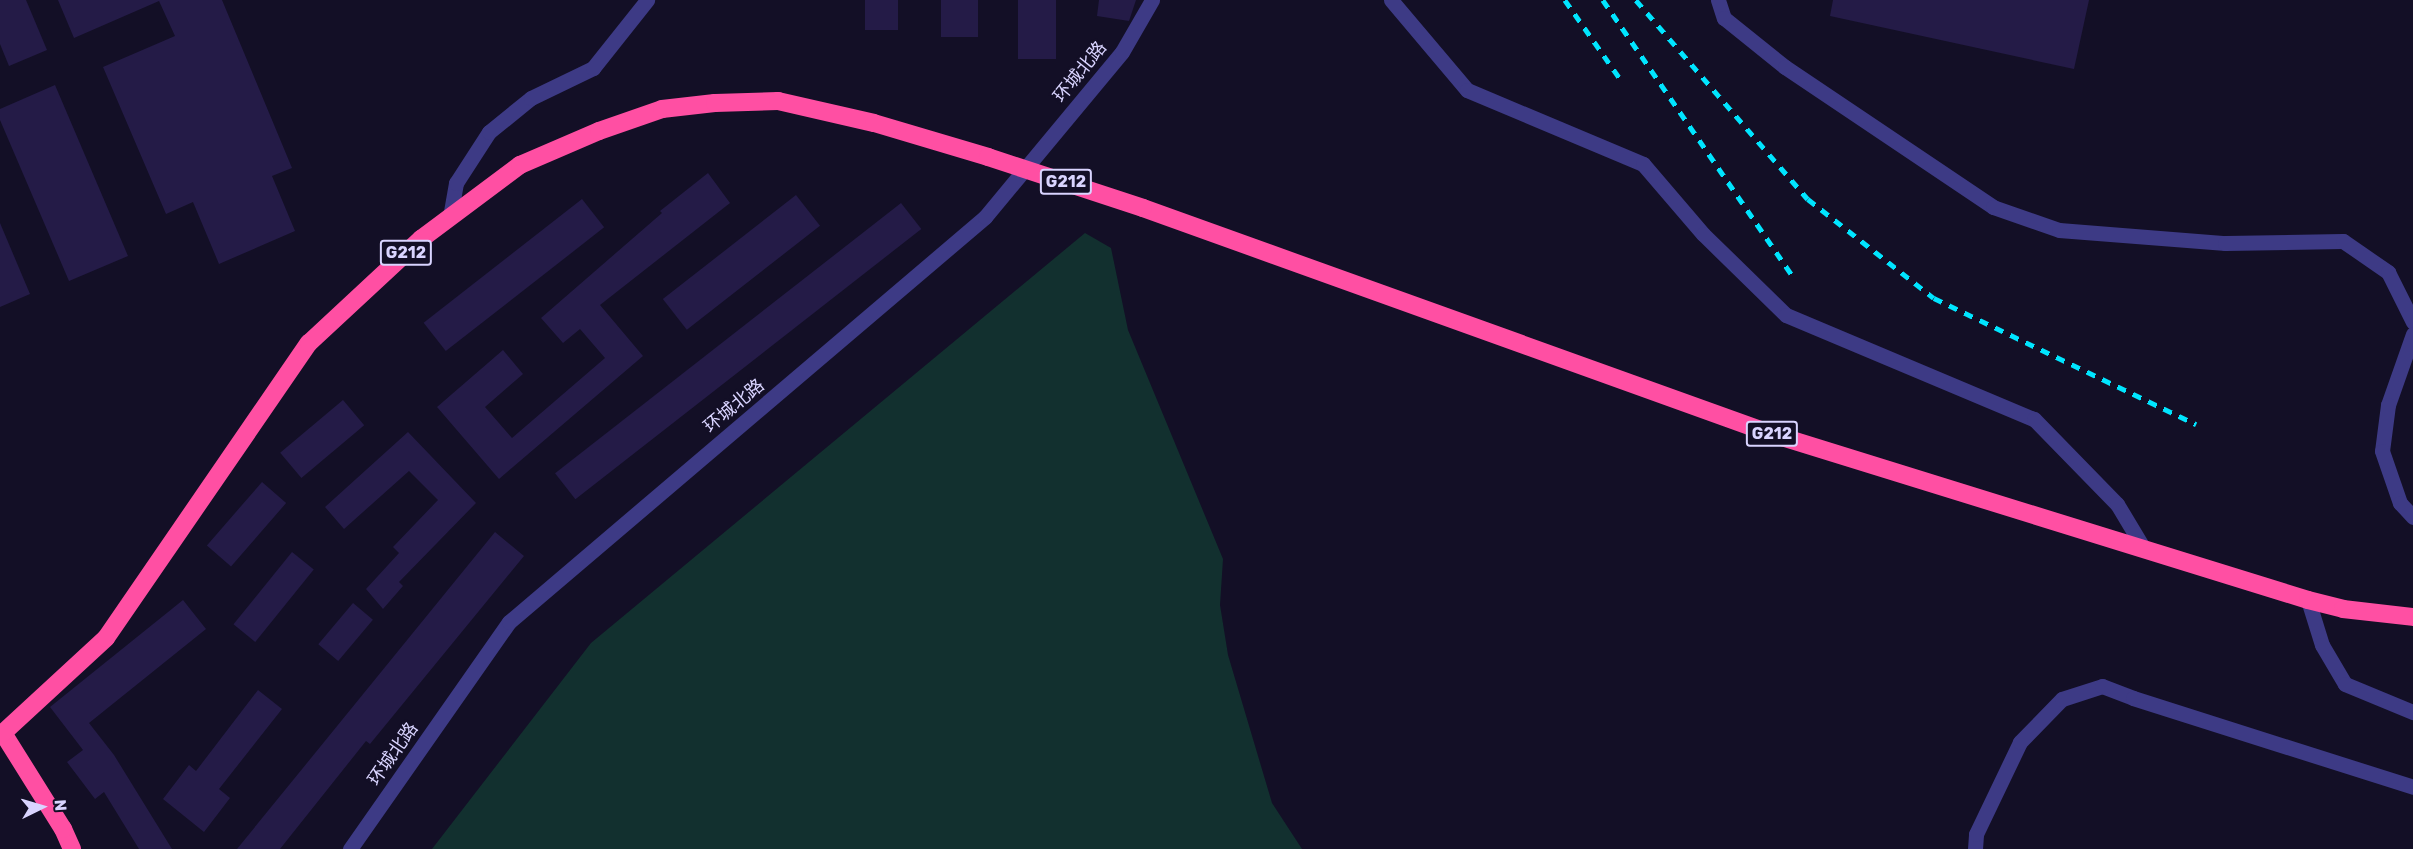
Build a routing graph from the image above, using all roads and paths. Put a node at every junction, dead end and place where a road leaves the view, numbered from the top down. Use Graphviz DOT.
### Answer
graph roads {
  1 [pos="647,0"];
  2 [pos="1152,0"];
  3 [pos="1391,0"];
  4 [pos="1718,0"];
  5 [pos="450,217"];
  6 [pos="2413,322"];
  7 [pos="2413,334"];
  8 [pos="2413,517"];
  9 [pos="2144,549"];
  10 [pos="2308,600"];
  11 [pos="2413,617"];
  12 [pos="2413,712"];
  13 [pos="2413,787"];
  14 [pos="72,849"];
  15 [pos="350,849"];
  16 [pos="1975,849"];
  1 -- 5 [label="street"];
  2 -- 15 [label="street, 环城北路"];
  3 -- 9 [label="street"];
  4 -- 6 [label="street"];
  5 -- 9 [label="highway, G212, bridge"];
  5 -- 14 [label="highway, G212"];
  7 -- 8 [label="street"];
  9 -- 10 [label="highway, G212"];
  10 -- 11 [label="highway, G212"];
  10 -- 12 [label="street"];
  13 -- 16 [label="street"];
}
